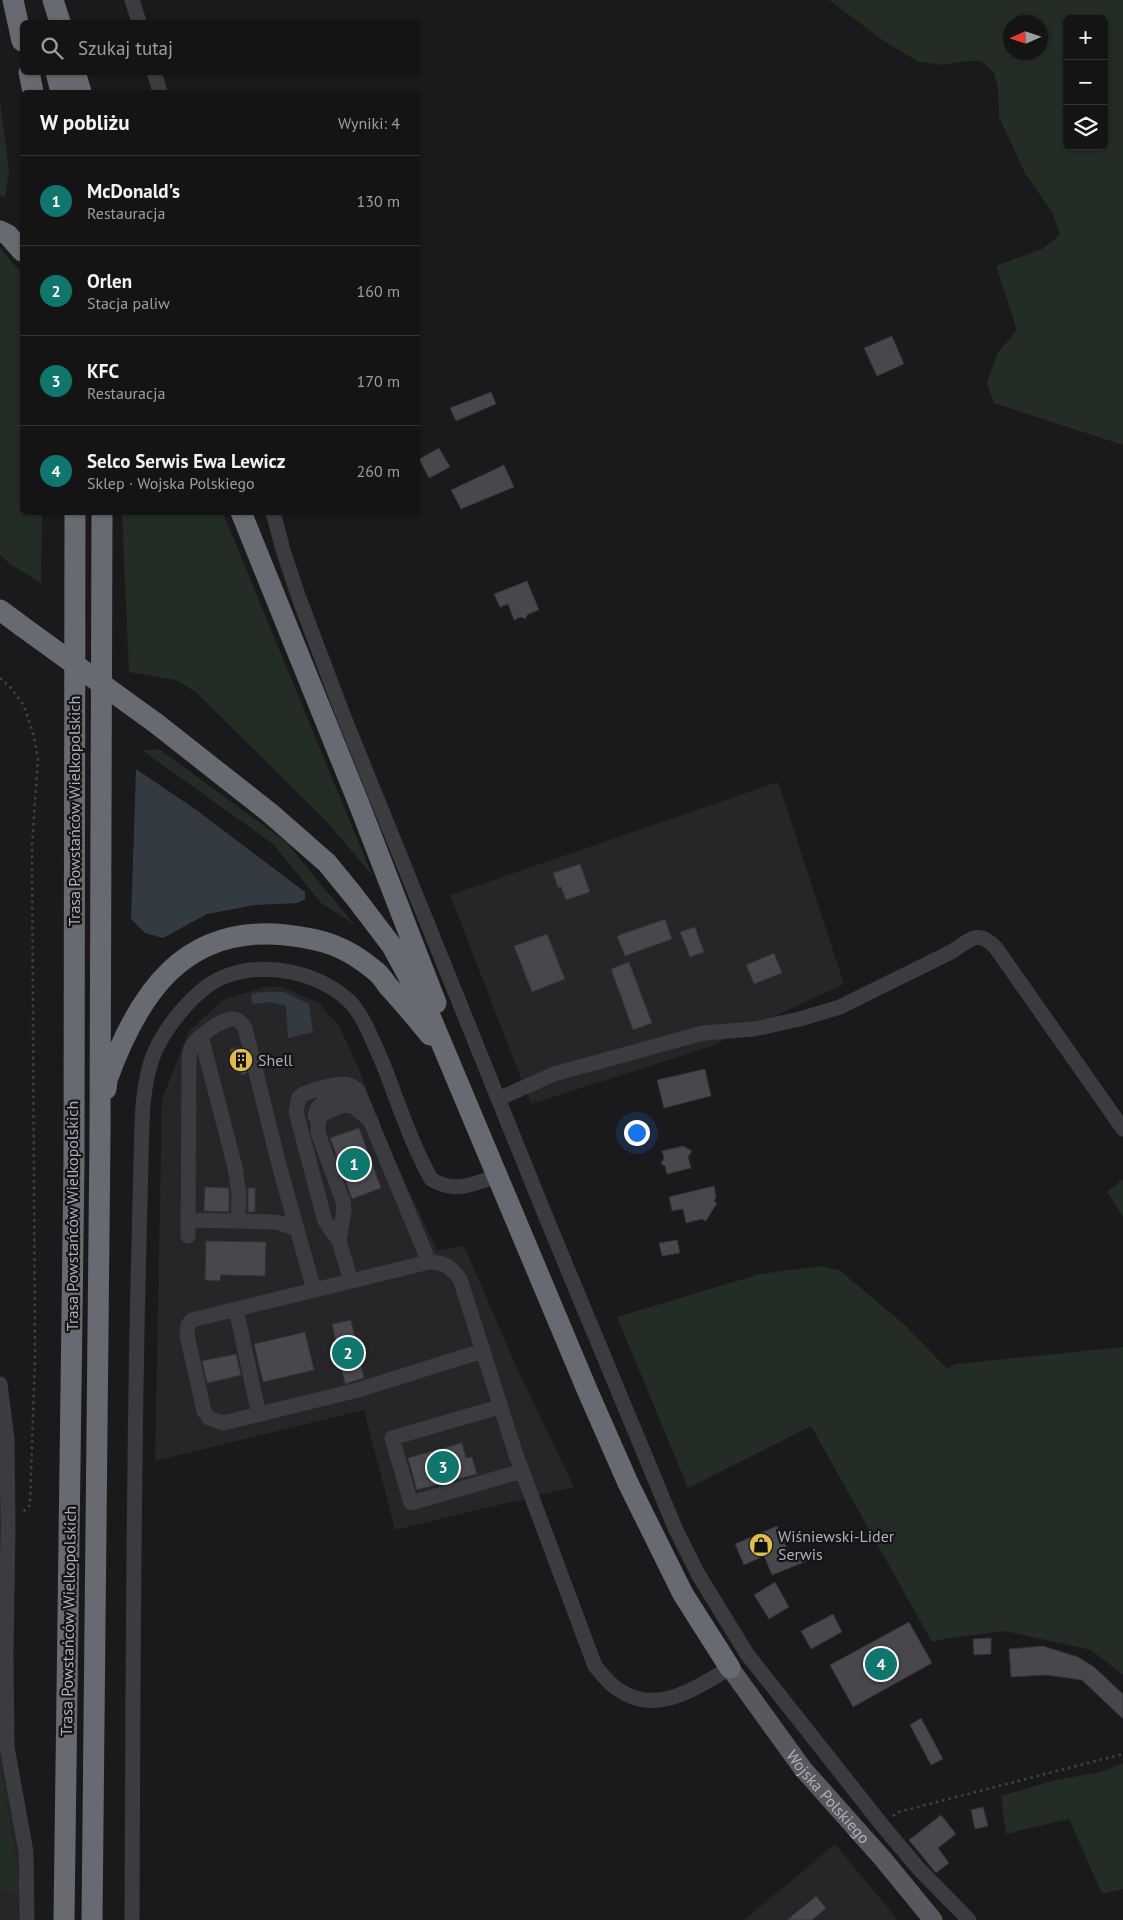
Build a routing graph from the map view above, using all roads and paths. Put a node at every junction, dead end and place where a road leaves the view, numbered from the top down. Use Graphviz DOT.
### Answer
graph roads {
  1 [pos="13,0"];
  2 [pos="40,0"];
  3 [pos="53,0"];
  4 [pos="132,0"];
  5 [pos="45,20"];
  6 [pos="59,20"];
  7 [pos="138,20"];
  8 [pos="20,32"];
  9 [pos="30,75"];
  10 [pos="57,75"];
  11 [pos="76,75"];
  12 [pos="155,75"];
  13 [pos="33,90"];
  14 [pos="60,90"];
  15 [pos="80,90"];
  16 [pos="159,90"];
  17 [pos="0,231"];
  18 [pos="20,249"];
  19 [pos="74,515"];
  20 [pos="102,515"];
  21 [pos="242,515"];
  22 [pos="275,515"];
  23 [pos="0,610"];
  24 [pos="0,678"];
  25 [pos="201,1036"];
  26 [pos="447,1057"];
  27 [pos="498,1099"];
  28 [pos="372,1122"];
  29 [pos="1123,1129"];
  30 [pos="100,1136"];
  31 [pos="497,1176"];
  32 [pos="189,1220"];
  33 [pos="238,1221"];
  34 [pos="296,1228"];
  35 [pos="188,1236"];
  36 [pos="339,1241"];
  37 [pos="429,1262"];
  38 [pos="351,1281"];
  39 [pos="314,1290"];
  40 [pos="236,1309"];
  41 [pos="482,1351"];
  42 [pos="0,1384"];
  43 [pos="499,1407"];
  44 [pos="259,1415"];
  45 [pos="522,1471"];
  46 [pos="8,1528"];
  47 [pos="730,1668"];
  48 [pos="1123,1754"];
  49 [pos="882,1825"];
  50 [pos="27,1920"];
  51 [pos="64,1920"];
  52 [pos="92,1920"];
  53 [pos="132,1920"];
  54 [pos="933,1920"];
  55 [pos="969,1920"];
  1 -- 8 [label="highway"];
  2 -- 5 [label="highway"];
  3 -- 6 [label="highway"];
  4 -- 7 [label="street"];
  9 -- 13 [label="highway"];
  10 -- 14 [label="highway"];
  11 -- 15 [label="highway"];
  12 -- 16 [label="street"];
  17 -- 18 [label="highway"];
  19 -- 51 [label="highway, Trasa Powstańców Wielkopolskich"];
  20 -- 30 [label="highway, Trasa Powstańców Wielkopolskich"];
  21 -- 26 [label="highway"];
  22 -- 27 [label="street"];
  23 -- 26 [label="highway, bridge"];
  24 -- 46 [label="path"];
  25 -- 32 [label="street"];
  25 -- 33 [label="street"];
  25 -- 34 [label="street"];
  26 -- 30 [label="highway"];
  26 -- 31 [label="highway"];
  27 -- 29 [label="street"];
  27 -- 49 [label="street"];
  28 -- 36 [label="street"];
  28 -- 36 [label="street"];
  28 -- 37 [label="street"];
  30 -- 52 [label="highway, Trasa Powstańców Wielkopolskich"];
  31 -- 47 [label="highway"];
  31 -- 53 [label="street"];
  32 -- 33 [label="street"];
  32 -- 35 [label="street"];
  33 -- 34 [label="street"];
  34 -- 39 [label="street"];
  36 -- 38 [label="street"];
  37 -- 38 [label="street"];
  37 -- 41 [label="street"];
  38 -- 39 [label="street"];
  39 -- 40 [label="street"];
  40 -- 44 [label="street"];
  40 -- 44 [label="street"];
  41 -- 43 [label="street"];
  41 -- 44 [label="street"];
  42 -- 46 [label="street"];
  43 -- 45 [label="street"];
  43 -- 45 [label="street"];
  45 -- 47 [label="street"];
  46 -- 50 [label="street"];
  47 -- 54 [label="main road, Wojska Polskiego"];
  48 -- 49 [label="path"];
  49 -- 55 [label="street"];
}
